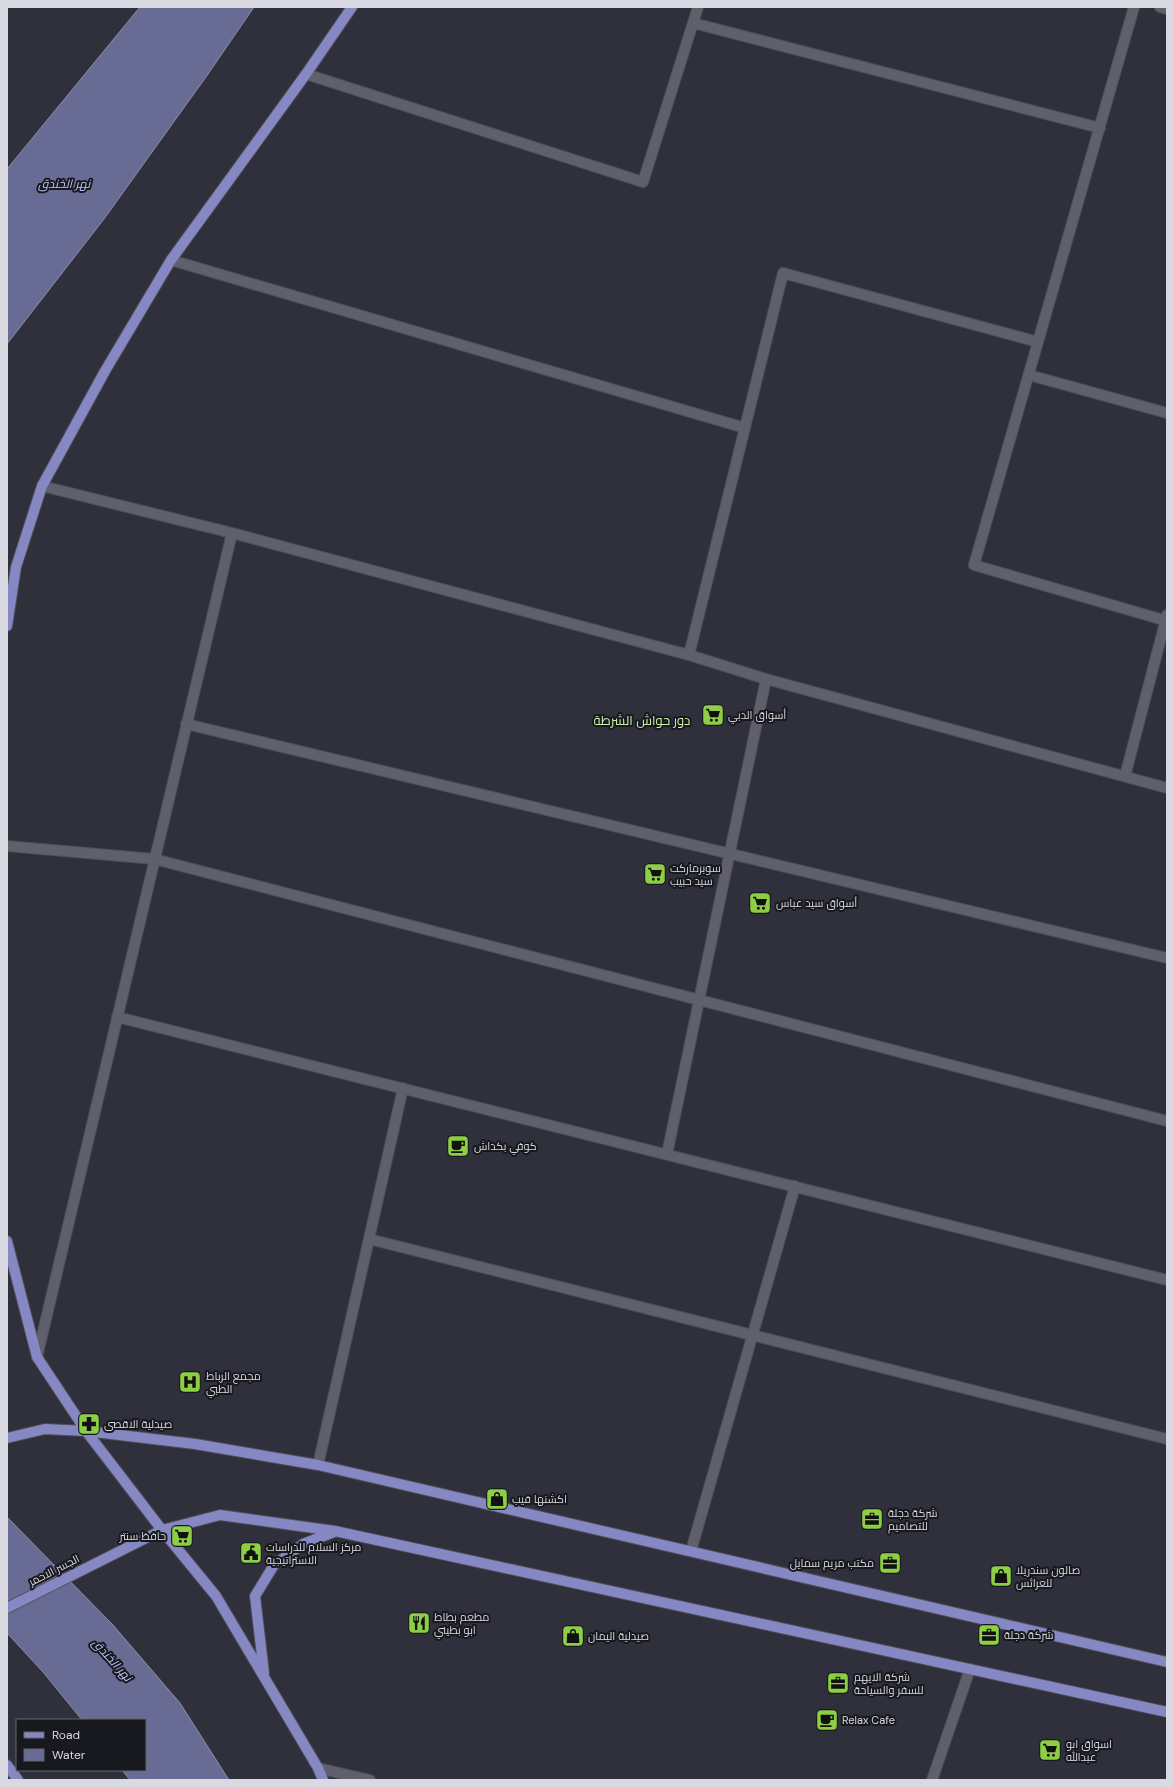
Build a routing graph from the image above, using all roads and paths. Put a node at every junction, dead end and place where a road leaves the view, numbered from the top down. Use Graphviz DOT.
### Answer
graph roads {
  1 [pos="352,7"];
  2 [pos="698,7"];
  3 [pos="1134,7"];
  4 [pos="1160,7"];
  5 [pos="1167,9"];
  6 [pos="693,23"];
  7 [pos="306,74"];
  8 [pos="1100,128"];
  9 [pos="171,260"];
  10 [pos="1038,342"];
  11 [pos="1029,375"];
  12 [pos="1167,413"];
  13 [pos="745,428"];
  14 [pos="42,486"];
  15 [pos="232,533"];
  16 [pos="1166,619"];
  17 [pos="7,626"];
  18 [pos="689,655"];
  19 [pos="766,679"];
  20 [pos="186,724"];
  21 [pos="1125,776"];
  22 [pos="1167,788"];
  23 [pos="7,846"];
  24 [pos="730,854"];
  25 [pos="154,859"];
  26 [pos="1167,958"];
  27 [pos="700,1000"];
  28 [pos="117,1017"];
  29 [pos="403,1088"];
  30 [pos="1167,1121"];
  31 [pos="667,1154"];
  32 [pos="795,1186"];
  33 [pos="369,1239"];
  34 [pos="7,1241"];
  35 [pos="1167,1280"];
  36 [pos="751,1335"];
  37 [pos="37,1357"];
  38 [pos="86,1431"];
  39 [pos="7,1438"];
  40 [pos="1167,1439"];
  41 [pos="318,1465"];
  42 [pos="162,1530"];
  43 [pos="335,1531"];
  44 [pos="691,1551"];
  45 [pos="7,1608"];
  46 [pos="1167,1662"];
  47 [pos="970,1669"];
  48 [pos="265,1679"];
  49 [pos="1167,1712"];
  50 [pos="7,1765"];
  51 [pos="318,1768"];
  52 [pos="18,1780"];
  53 [pos="323,1780"];
  54 [pos="370,1780"];
  55 [pos="932,1780"];
  1 -- 7 [label="main road"];
  2 -- 6 [label="street"];
  3 -- 8 [label="street"];
  4 -- 5 [label="street"];
  6 -- 7 [label="street"];
  6 -- 8 [label="street"];
  7 -- 9 [label="main road"];
  8 -- 10 [label="street"];
  9 -- 13 [label="street"];
  9 -- 14 [label="main road"];
  10 -- 11 [label="street"];
  10 -- 13 [label="street"];
  11 -- 12 [label="street"];
  11 -- 16 [label="street"];
  13 -- 18 [label="street"];
  14 -- 15 [label="street"];
  14 -- 17 [label="main road"];
  15 -- 18 [label="street"];
  15 -- 20 [label="street"];
  16 -- 21 [label="street"];
  18 -- 19 [label="street"];
  19 -- 21 [label="street"];
  19 -- 24 [label="street"];
  20 -- 24 [label="street"];
  20 -- 25 [label="street"];
  21 -- 22 [label="street"];
  23 -- 25 [label="street"];
  24 -- 26 [label="street"];
  24 -- 27 [label="street"];
  25 -- 27 [label="street"];
  25 -- 28 [label="street"];
  27 -- 30 [label="street"];
  27 -- 31 [label="street"];
  28 -- 29 [label="street"];
  28 -- 37 [label="street"];
  29 -- 31 [label="street"];
  29 -- 33 [label="street"];
  31 -- 32 [label="street"];
  32 -- 35 [label="street"];
  32 -- 36 [label="street"];
  33 -- 36 [label="street"];
  33 -- 41 [label="street"];
  34 -- 37 [label="main road"];
  36 -- 40 [label="street"];
  36 -- 44 [label="street"];
  37 -- 38 [label="main road"];
  38 -- 39 [label="main road"];
  38 -- 41 [label="main road"];
  38 -- 42 [label="main road"];
  41 -- 44 [label="main road"];
  42 -- 43 [label="main road, الجسر الاحمر"];
  42 -- 45 [label="main road, الجسر الاحمر"];
  42 -- 48 [label="main road"];
  43 -- 47 [label="main road, الجسر الاحمر"];
  43 -- 48 [label="main road"];
  44 -- 46 [label="main road"];
  47 -- 49 [label="main road, الجسر الاحمر"];
  47 -- 55 [label="street"];
  48 -- 51 [label="main road"];
  50 -- 52 [label="main road"];
  51 -- 53 [label="main road"];
  51 -- 54 [label="street"];
}
